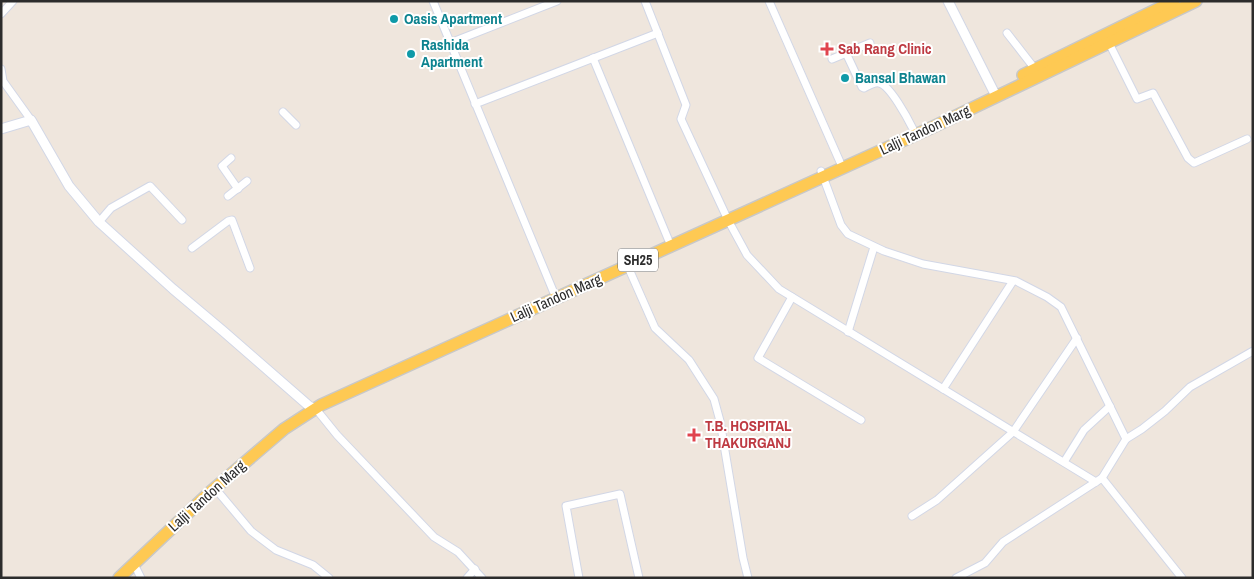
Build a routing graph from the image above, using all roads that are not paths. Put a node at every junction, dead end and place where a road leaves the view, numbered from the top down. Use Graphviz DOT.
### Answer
graph roads {
  1 [pos="13,1"];
  2 [pos="432,1"];
  3 [pos="556,1"];
  4 [pos="645,1"];
  5 [pos="769,1"];
  6 [pos="948,1"];
  7 [pos="1174,1"];
  8 [pos="1196,1"];
  9 [pos="1,14"];
  10 [pos="658,33"];
  11 [pos="1007,33"];
  12 [pos="450,43"];
  13 [pos="870,43"];
  14 [pos="1109,43"];
  15 [pos="846,53"];
  16 [pos="593,58"];
  17 [pos="832,59"];
  18 [pos="1,69"];
  19 [pos="1036,69"];
  20 [pos="2,79"];
  21 [pos="995,93"];
  22 [pos="475,104"];
  23 [pos="283,112"];
  24 [pos="32,120"];
  25 [pos="296,125"];
  26 [pos="1,129"];
  27 [pos="913,129"];
  28 [pos="1247,139"];
  29 [pos="231,158"];
  30 [pos="840,162"];
  31 [pos="822,174"];
  32 [pos="247,181"];
  33 [pos="238,189"];
  34 [pos="228,196"];
  35 [pos="726,217"];
  36 [pos="182,220"];
  37 [pos="99,222"];
  38 [pos="670,243"];
  39 [pos="874,247"];
  40 [pos="192,248"];
  41 [pos="626,263"];
  42 [pos="250,268"];
  43 [pos="1013,281"];
  44 [pos="555,295"];
  45 [pos="792,297"];
  46 [pos="848,332"];
  47 [pos="1078,338"];
  48 [pos="1253,351"];
  49 [pos="943,389"];
  50 [pos="1110,406"];
  51 [pos="312,407"];
  52 [pos="861,420"];
  53 [pos="1013,432"];
  54 [pos="1126,439"];
  55 [pos="1064,462"];
  56 [pos="1099,480"];
  57 [pos="213,486"];
  58 [pos="912,516"];
  59 [pos="134,564"];
  60 [pos="474,570"];
  61 [pos="111,578"];
  62 [pos="119,578"];
  63 [pos="141,578"];
  64 [pos="329,578"];
  65 [pos="467,578"];
  66 [pos="482,578"];
  67 [pos="579,578"];
  68 [pos="639,578"];
  69 [pos="748,578"];
  70 [pos="956,578"];
  71 [pos="1182,578"];
  1 -- 9 [label="street"];
  2 -- 12 [label="street"];
  3 -- 12 [label="street"];
  4 -- 10 [label="street"];
  5 -- 30 [label="street"];
  6 -- 21 [label="street"];
  7 -- 19 [label="main road, Lalji Tandon Marg / SH25"];
  8 -- 14 [label="main road, Lalji Tandon Marg / SH25"];
  10 -- 16 [label="street"];
  10 -- 35 [label="street"];
  11 -- 19 [label="street"];
  12 -- 22 [label="street"];
  13 -- 15 [label="street"];
  14 -- 21 [label="main road, Lalji Tandon Marg / SH25"];
  14 -- 28 [label="street"];
  15 -- 17 [label="street"];
  15 -- 27 [label="street"];
  16 -- 22 [label="street"];
  16 -- 38 [label="street"];
  18 -- 20 [label="street"];
  19 -- 21 [label="main road, Lalji Tandon Marg / SH25"];
  20 -- 24 [label="street"];
  21 -- 27 [label="main road, Lalji Tandon Marg / SH25"];
  21 -- 31 [label="main road, Lalji Tandon Marg / SH25"];
  22 -- 44 [label="street"];
  23 -- 25 [label="street"];
  24 -- 26 [label="street"];
  24 -- 37 [label="street"];
  27 -- 30 [label="main road, Lalji Tandon Marg / SH25"];
  29 -- 33 [label="street"];
  30 -- 31 [label="main road, Lalji Tandon Marg / SH25"];
  31 -- 35 [label="main road, Lalji Tandon Marg / SH25"];
  31 -- 39 [label="street"];
  32 -- 33 [label="street"];
  33 -- 34 [label="street"];
  35 -- 38 [label="main road, Lalji Tandon Marg / SH25"];
  35 -- 45 [label="street"];
  36 -- 37 [label="street"];
  37 -- 51 [label="street"];
  38 -- 41 [label="main road, Lalji Tandon Marg / SH25"];
  39 -- 43 [label="street"];
  39 -- 46 [label="street"];
  40 -- 42 [label="street"];
  41 -- 44 [label="main road, Lalji Tandon Marg / SH25"];
  41 -- 69 [label="street"];
  43 -- 47 [label="street"];
  43 -- 49 [label="street"];
  44 -- 51 [label="main road, Lalji Tandon Marg / SH25"];
  45 -- 46 [label="street"];
  45 -- 52 [label="street"];
  46 -- 49 [label="street"];
  47 -- 50 [label="street"];
  47 -- 53 [label="street"];
  48 -- 54 [label="street"];
  49 -- 53 [label="street"];
  50 -- 54 [label="street"];
  50 -- 55 [label="street"];
  51 -- 57 [label="main road, Lalji Tandon Marg / SH25"];
  51 -- 60 [label="street"];
  53 -- 55 [label="street"];
  53 -- 58 [label="street"];
  54 -- 56 [label="street"];
  55 -- 56 [label="street"];
  56 -- 70 [label="street"];
  56 -- 71 [label="street"];
  57 -- 59 [label="main road, Lalji Tandon Marg / SH25"];
  57 -- 61 [label="main road, Lalji Tandon Marg / SH25"];
  57 -- 64 [label="street"];
  59 -- 62 [label="main road, Lalji Tandon Marg / SH25"];
  59 -- 63 [label="street"];
  60 -- 65 [label="street"];
  60 -- 66 [label="street"];
  67 -- 68 [label="street"];
}
